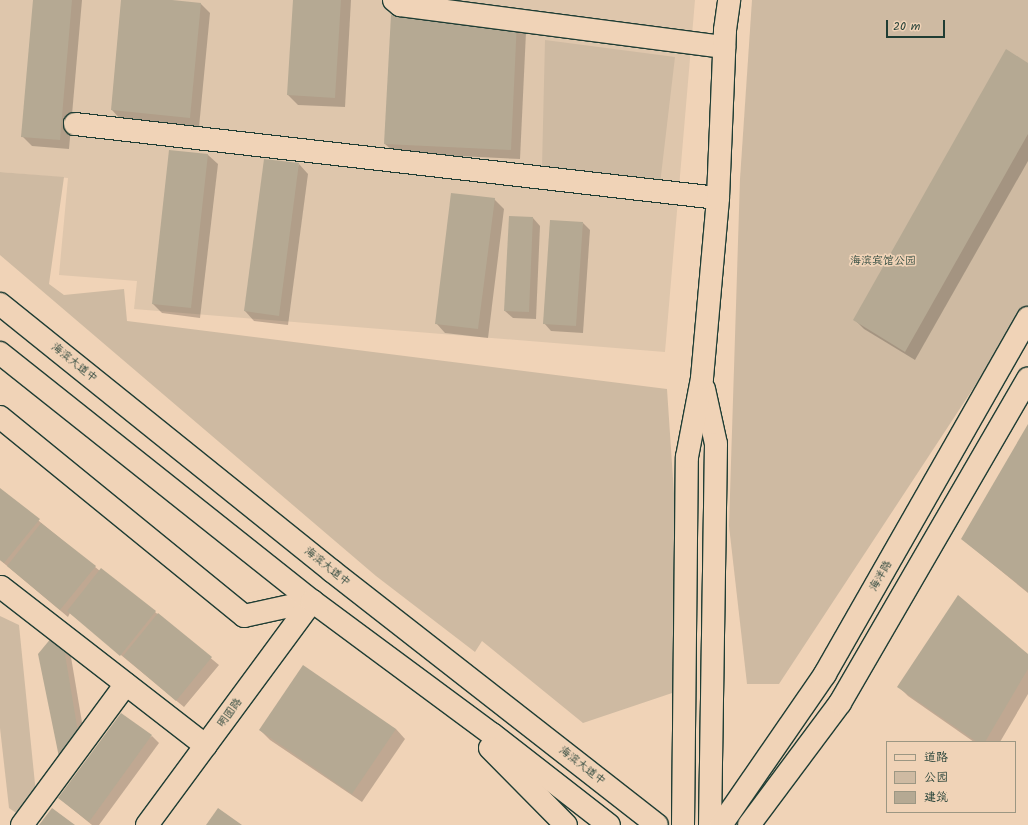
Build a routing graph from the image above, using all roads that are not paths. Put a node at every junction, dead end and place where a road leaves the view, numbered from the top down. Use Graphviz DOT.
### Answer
graph roads {
  1 [pos="394,0"];
  2 [pos="729,0"];
  3 [pos="724,47"];
  4 [pos="75,124"];
  5 [pos="718,198"];
  6 [pos="0,304"];
  7 [pos="1028,318"];
  8 [pos="0,353"];
  9 [pos="702,378"];
  10 [pos="1028,379"];
  11 [pos="0,417"];
  12 [pos="0,587"];
  13 [pos="312,601"];
  14 [pos="422,682"];
  15 [pos="126,684"];
  16 [pos="206,746"];
  17 [pos="22,825"];
  18 [pos="147,825"];
  19 [pos="566,825"];
  20 [pos="609,825"];
  21 [pos="657,825"];
  22 [pos="682,825"];
  23 [pos="710,825"];
  24 [pos="721,825"];
  25 [pos="749,825"];
  1 -- 3 [label="street"];
  2 -- 3 [label="street"];
  3 -- 5 [label="street"];
  4 -- 5 [label="street"];
  5 -- 9 [label="street"];
  6 -- 21 [label="street, 海滨大道中"];
  7 -- 24 [label="street, 海洋路"];
  8 -- 13 [label="street"];
  9 -- 22 [label="street"];
  9 -- 23 [label="street"];
  10 -- 25 [label="street"];
  11 -- 13 [label="street"];
  12 -- 15 [label="street"];
  13 -- 14 [label="street"];
  13 -- 16 [label="street, 明圆路"];
  14 -- 19 [label="street"];
  14 -- 20 [label="street"];
  15 -- 16 [label="street"];
  15 -- 17 [label="street"];
  16 -- 18 [label="street, 明圆路"];
}
